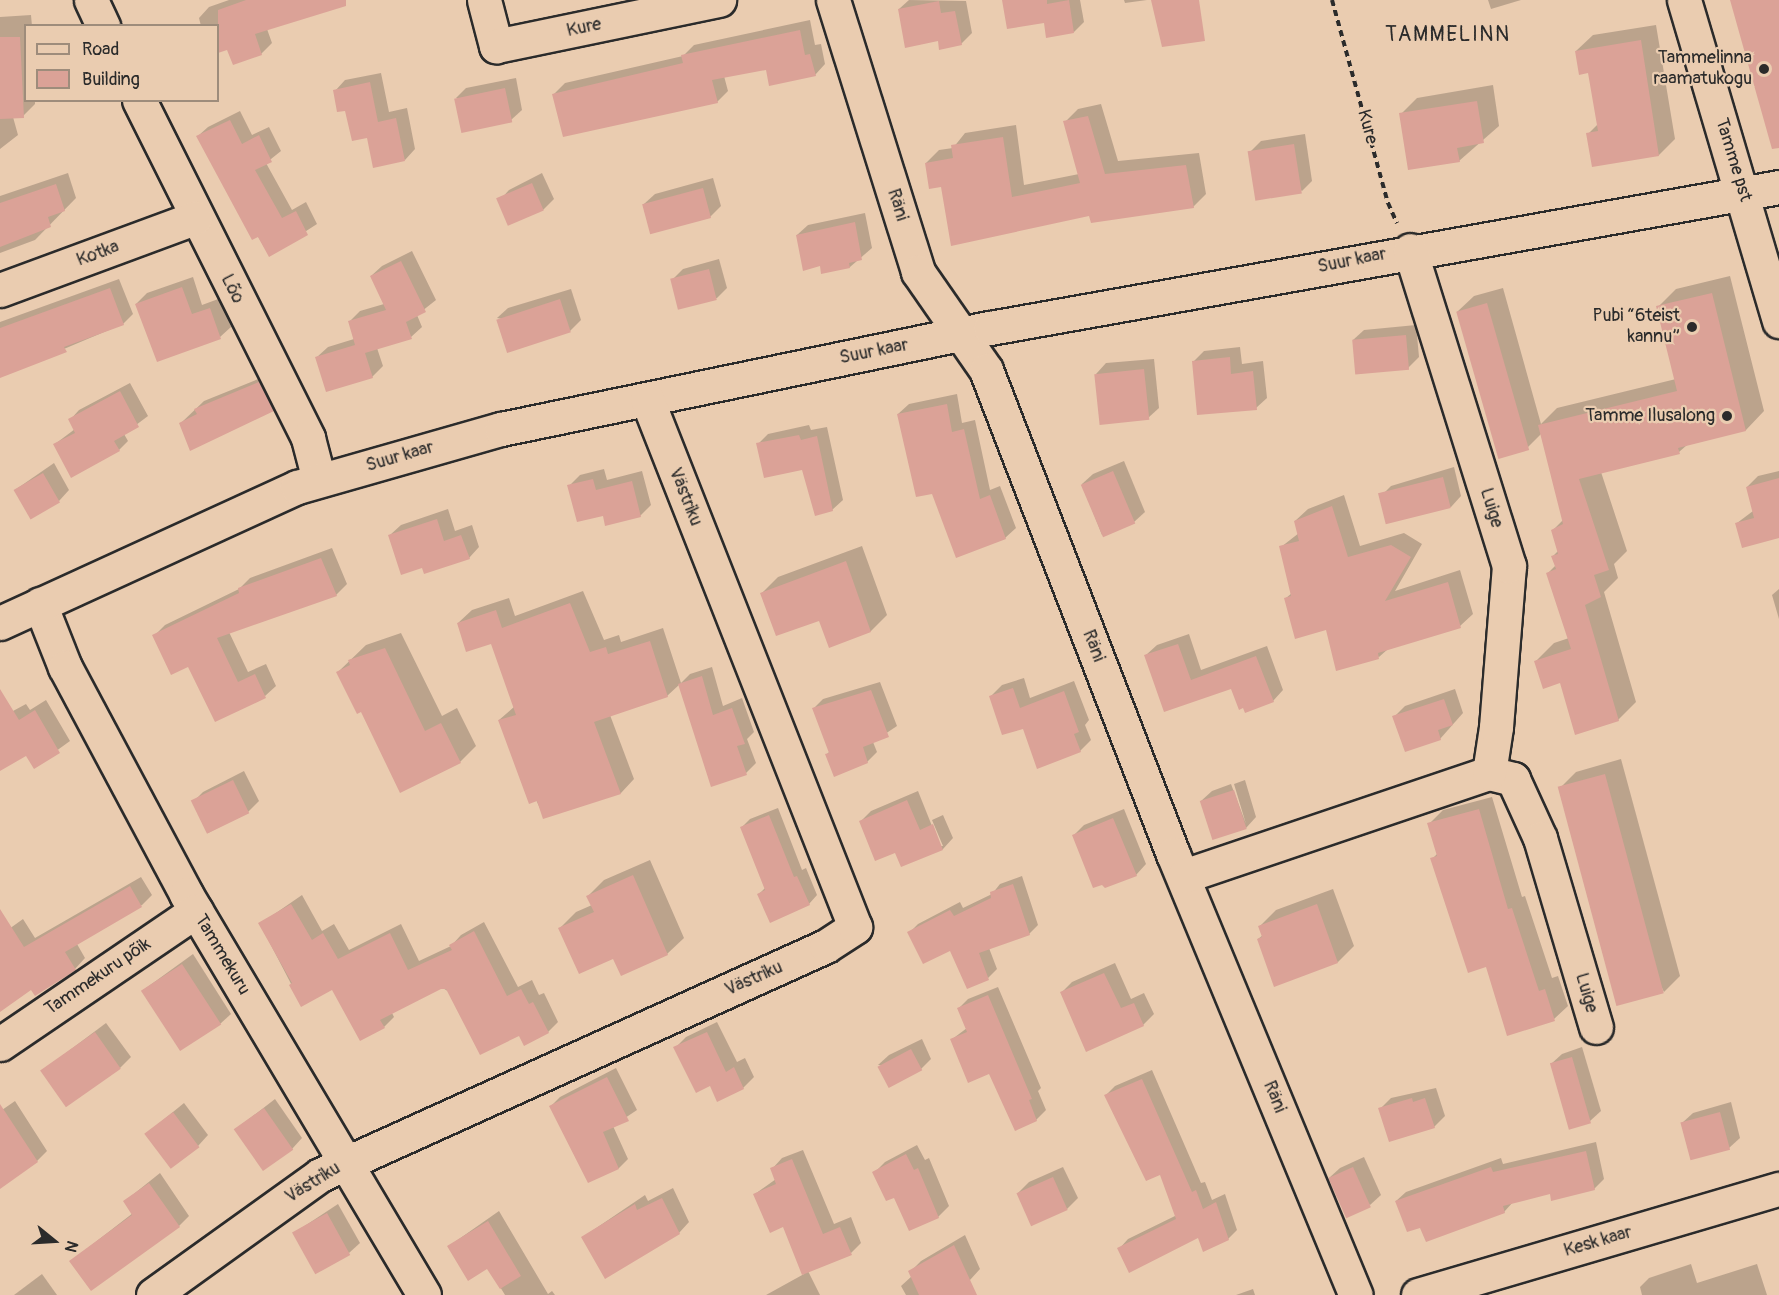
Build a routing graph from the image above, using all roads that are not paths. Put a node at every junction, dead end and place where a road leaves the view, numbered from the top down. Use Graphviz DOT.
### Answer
graph roads {
  1 [pos="91,0"];
  2 [pos="484,0"];
  3 [pos="719,0"];
  4 [pos="833,0"];
  5 [pos="1684,0"];
  6 [pos="102,24"];
  7 [pos="140,102"];
  8 [pos="1779,188"];
  9 [pos="1744,193"];
  10 [pos="195,218"];
  11 [pos="1410,250"];
  12 [pos="0,290"];
  13 [pos="1779,321"];
  14 [pos="961,334"];
  15 [pos="646,399"];
  16 [pos="319,480"];
  17 [pos="40,604"];
  18 [pos="0,623"];
  19 [pos="1489,773"];
  20 [pos="1184,876"];
  21 [pos="196,911"];
  22 [pos="1596,1027"];
  23 [pos="0,1044"];
  24 [pos="346,1163"];
  25 [pos="1779,1189"];
  26 [pos="153,1295"];
  27 [pos="424,1295"];
  28 [pos="1356,1295"];
  29 [pos="1418,1295"];
  1 -- 6 [label="street"];
  2 -- 3 [label="street, Kure"];
  4 -- 14 [label="street, Räni"];
  5 -- 9 [label="street, Tamme pst"];
  7 -- 10 [label="street, Lõo"];
  8 -- 9 [label="street, Suur kaar"];
  9 -- 11 [label="street, Suur kaar"];
  9 -- 13 [label="street, Tamme pst"];
  10 -- 12 [label="street, Kotka"];
  10 -- 16 [label="street, Lõo"];
  11 -- 14 [label="street, Suur kaar"];
  11 -- 19 [label="street, Luige"];
  14 -- 15 [label="street, Suur kaar"];
  14 -- 20 [label="street, Räni"];
  15 -- 16 [label="street, Suur kaar"];
  15 -- 24 [label="street, Västriku"];
  16 -- 17 [label="street, Suur kaar"];
  17 -- 18 [label="street, Suur kaar"];
  17 -- 21 [label="street, Tammekuru"];
  19 -- 20 [label="street"];
  19 -- 22 [label="street, Luige"];
  20 -- 28 [label="street, Räni"];
  21 -- 23 [label="street, Tammekuru põik"];
  21 -- 24 [label="street, Tammekuru"];
  24 -- 26 [label="street, Västriku"];
  24 -- 27 [label="street, Tammekuru"];
  25 -- 29 [label="street, Kesk kaar"];
}
